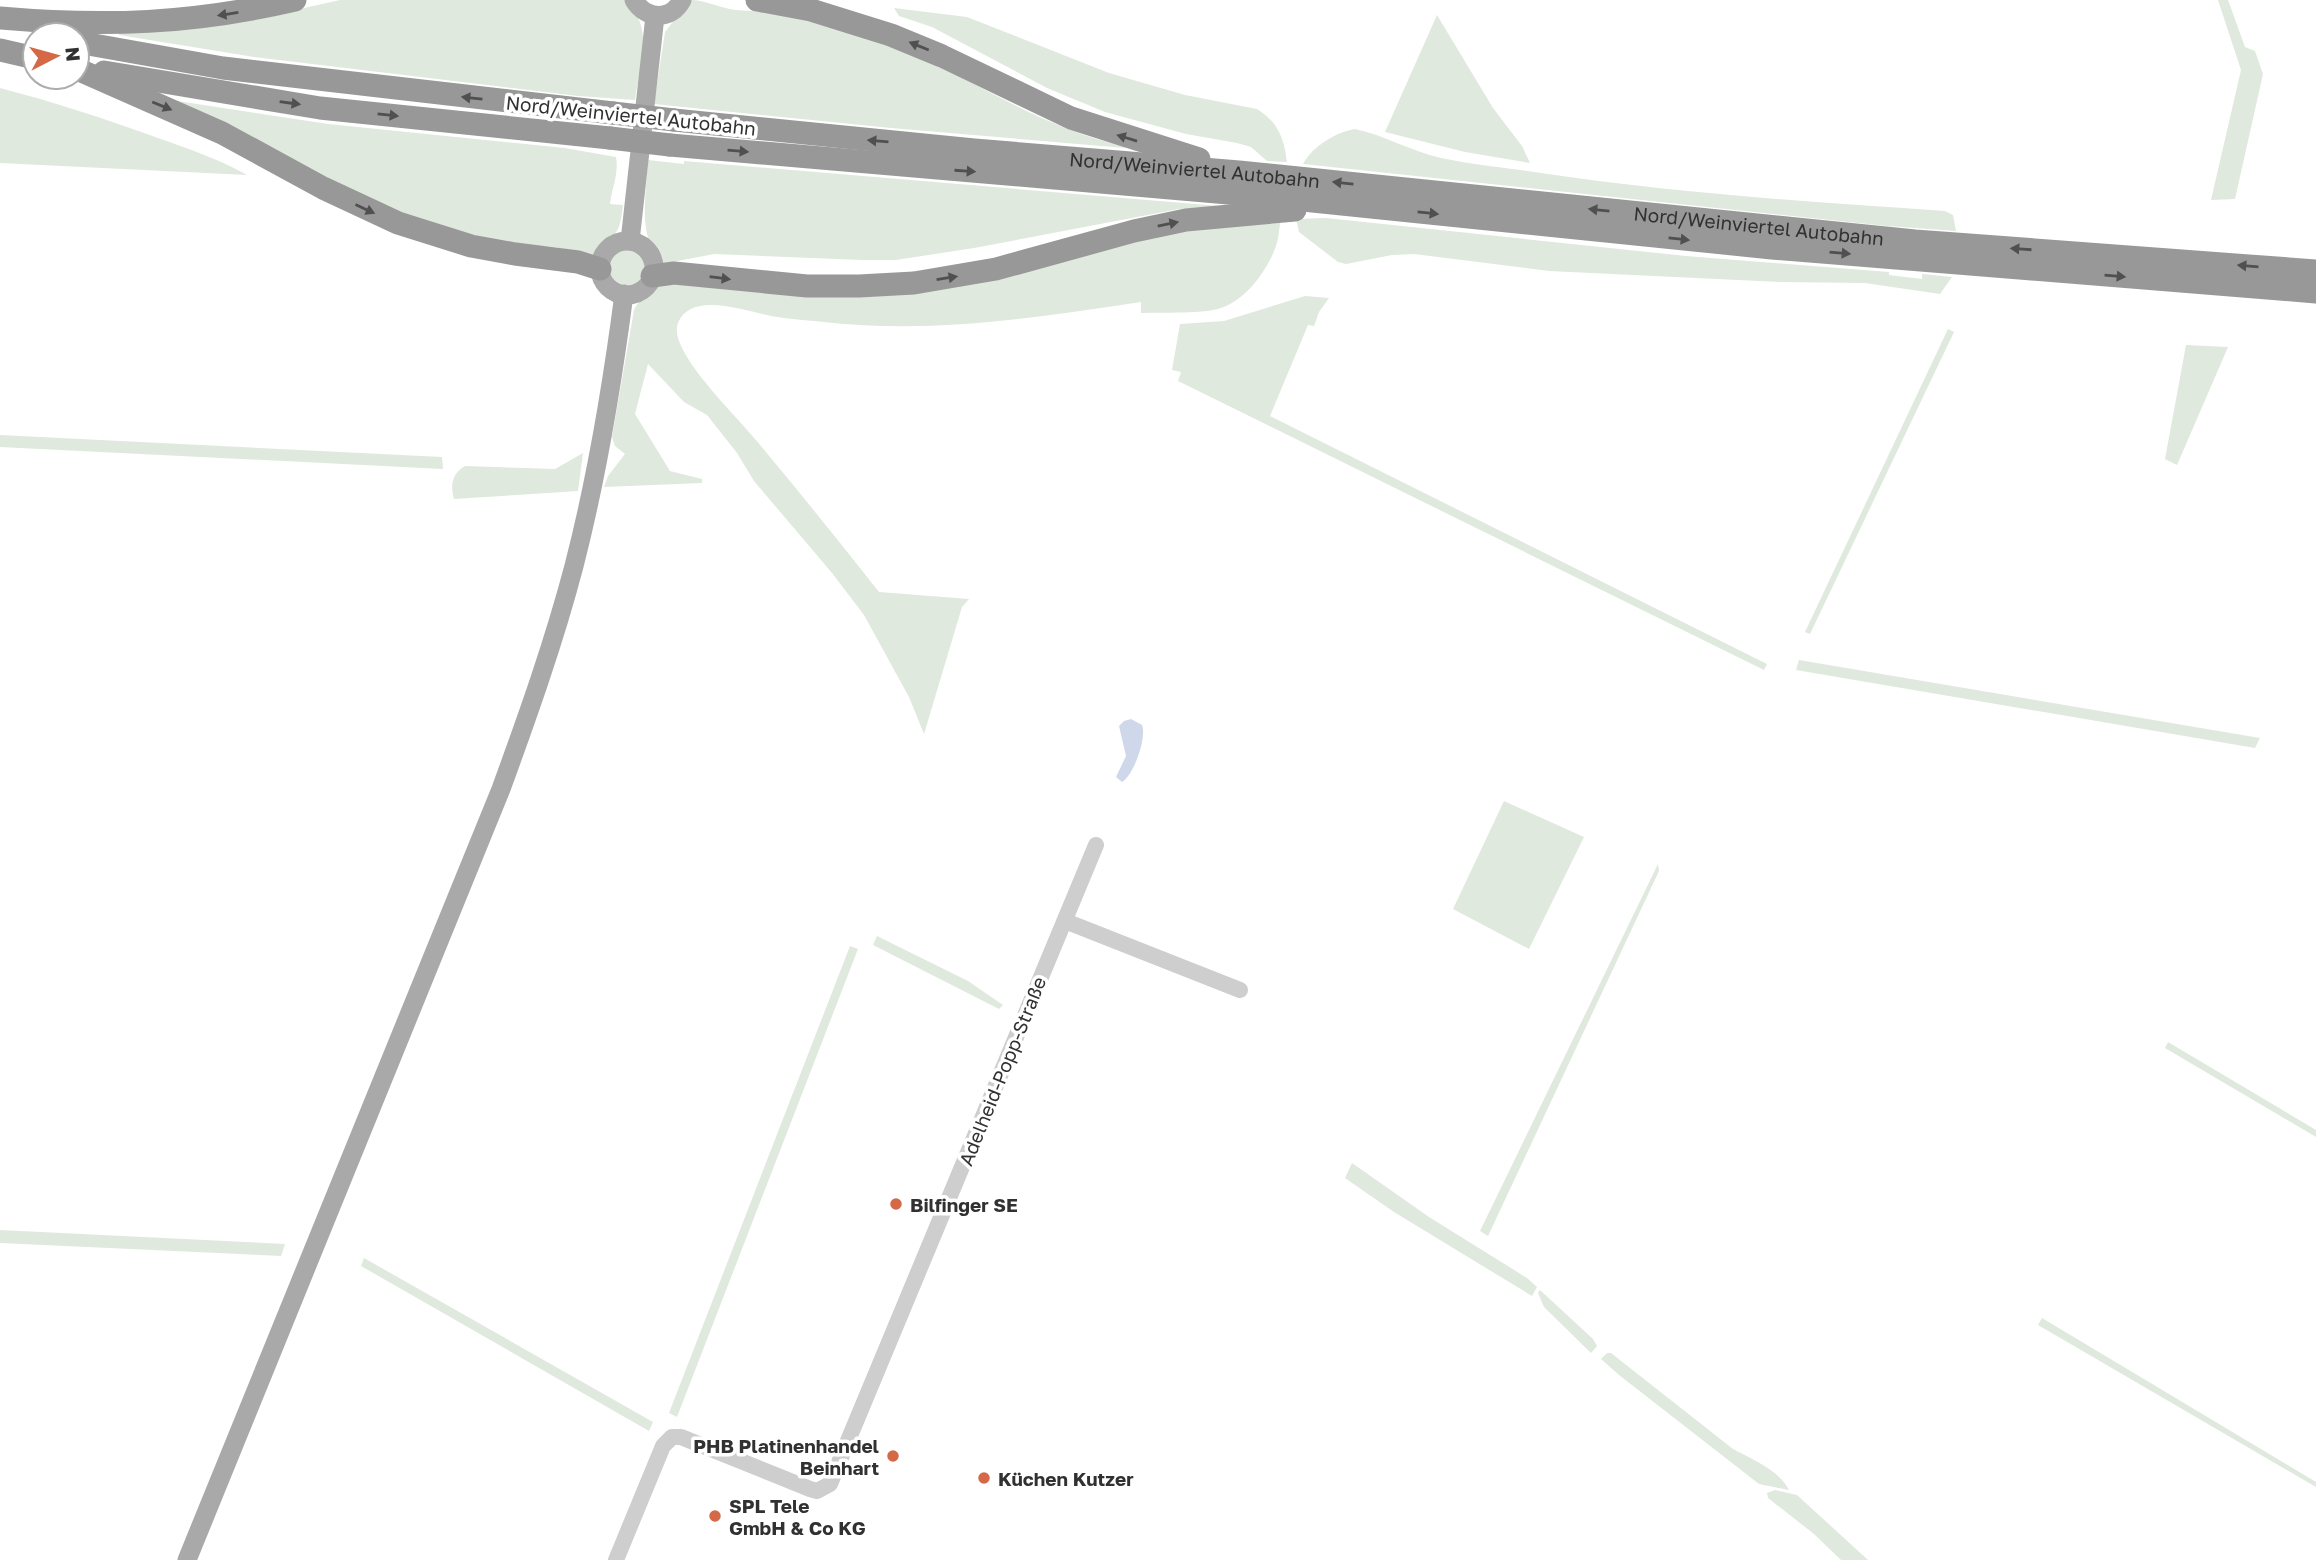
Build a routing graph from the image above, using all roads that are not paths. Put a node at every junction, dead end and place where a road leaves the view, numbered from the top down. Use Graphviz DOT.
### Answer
graph roads {
  1 [pos="295,0"];
  2 [pos="634,0"];
  3 [pos="682,0"];
  4 [pos="757,0"];
  5 [pos="655,16"];
  6 [pos="0,18"];
  7 [pos="0,24"];
  8 [pos="21,30"];
  9 [pos="91,44"];
  10 [pos="0,50"];
  11 [pos="21,55"];
  12 [pos="91,70"];
  13 [pos="91,74"];
  14 [pos="1239,172"];
  15 [pos="1361,205"];
  16 [pos="630,241"];
  17 [pos="600,269"];
  18 [pos="2316,271"];
  19 [pos="652,276"];
  20 [pos="2316,292"];
  21 [pos="624,295"];
  22 [pos="1096,845"];
  23 [pos="1065,921"];
  24 [pos="1240,990"];
  25 [pos="213,1501"];
  26 [pos="187,1560"];
  27 [pos="196,1560"];
  28 [pos="616,1560"];
  1 -- 6 [label="highway, one-way"];
  2 -- 5 [label="main road"];
  3 -- 5 [label="main road"];
  14 -- 4 [label="highway, one-way"];
  5 -- 16 [label="main road"];
  7 -- 8 [label="highway"];
  14 -- 9 [label="highway, Nord/Weinviertel Autobahn, one-way, bridge"];
  10 -- 11 [label="highway"];
  12 -- 15 [label="highway, Nord/Weinviertel Autobahn, one-way, bridge"];
  13 -- 17 [label="highway, one-way"];
  18 -- 14 [label="highway, Nord/Weinviertel Autobahn, one-way"];
  19 -- 15 [label="highway, one-way"];
  15 -- 20 [label="highway, Nord/Weinviertel Autobahn, one-way"];
  16 -- 17 [label="main road"];
  16 -- 19 [label="main road"];
  17 -- 21 [label="main road"];
  19 -- 21 [label="main road"];
  21 -- 25 [label="main road"];
  22 -- 23 [label="street, Adelheid-Popp-Straße"];
  23 -- 24 [label="street"];
  23 -- 28 [label="street, Adelheid-Popp-Straße"];
  25 -- 26 [label="main road"];
  25 -- 27 [label="main road"];
}
